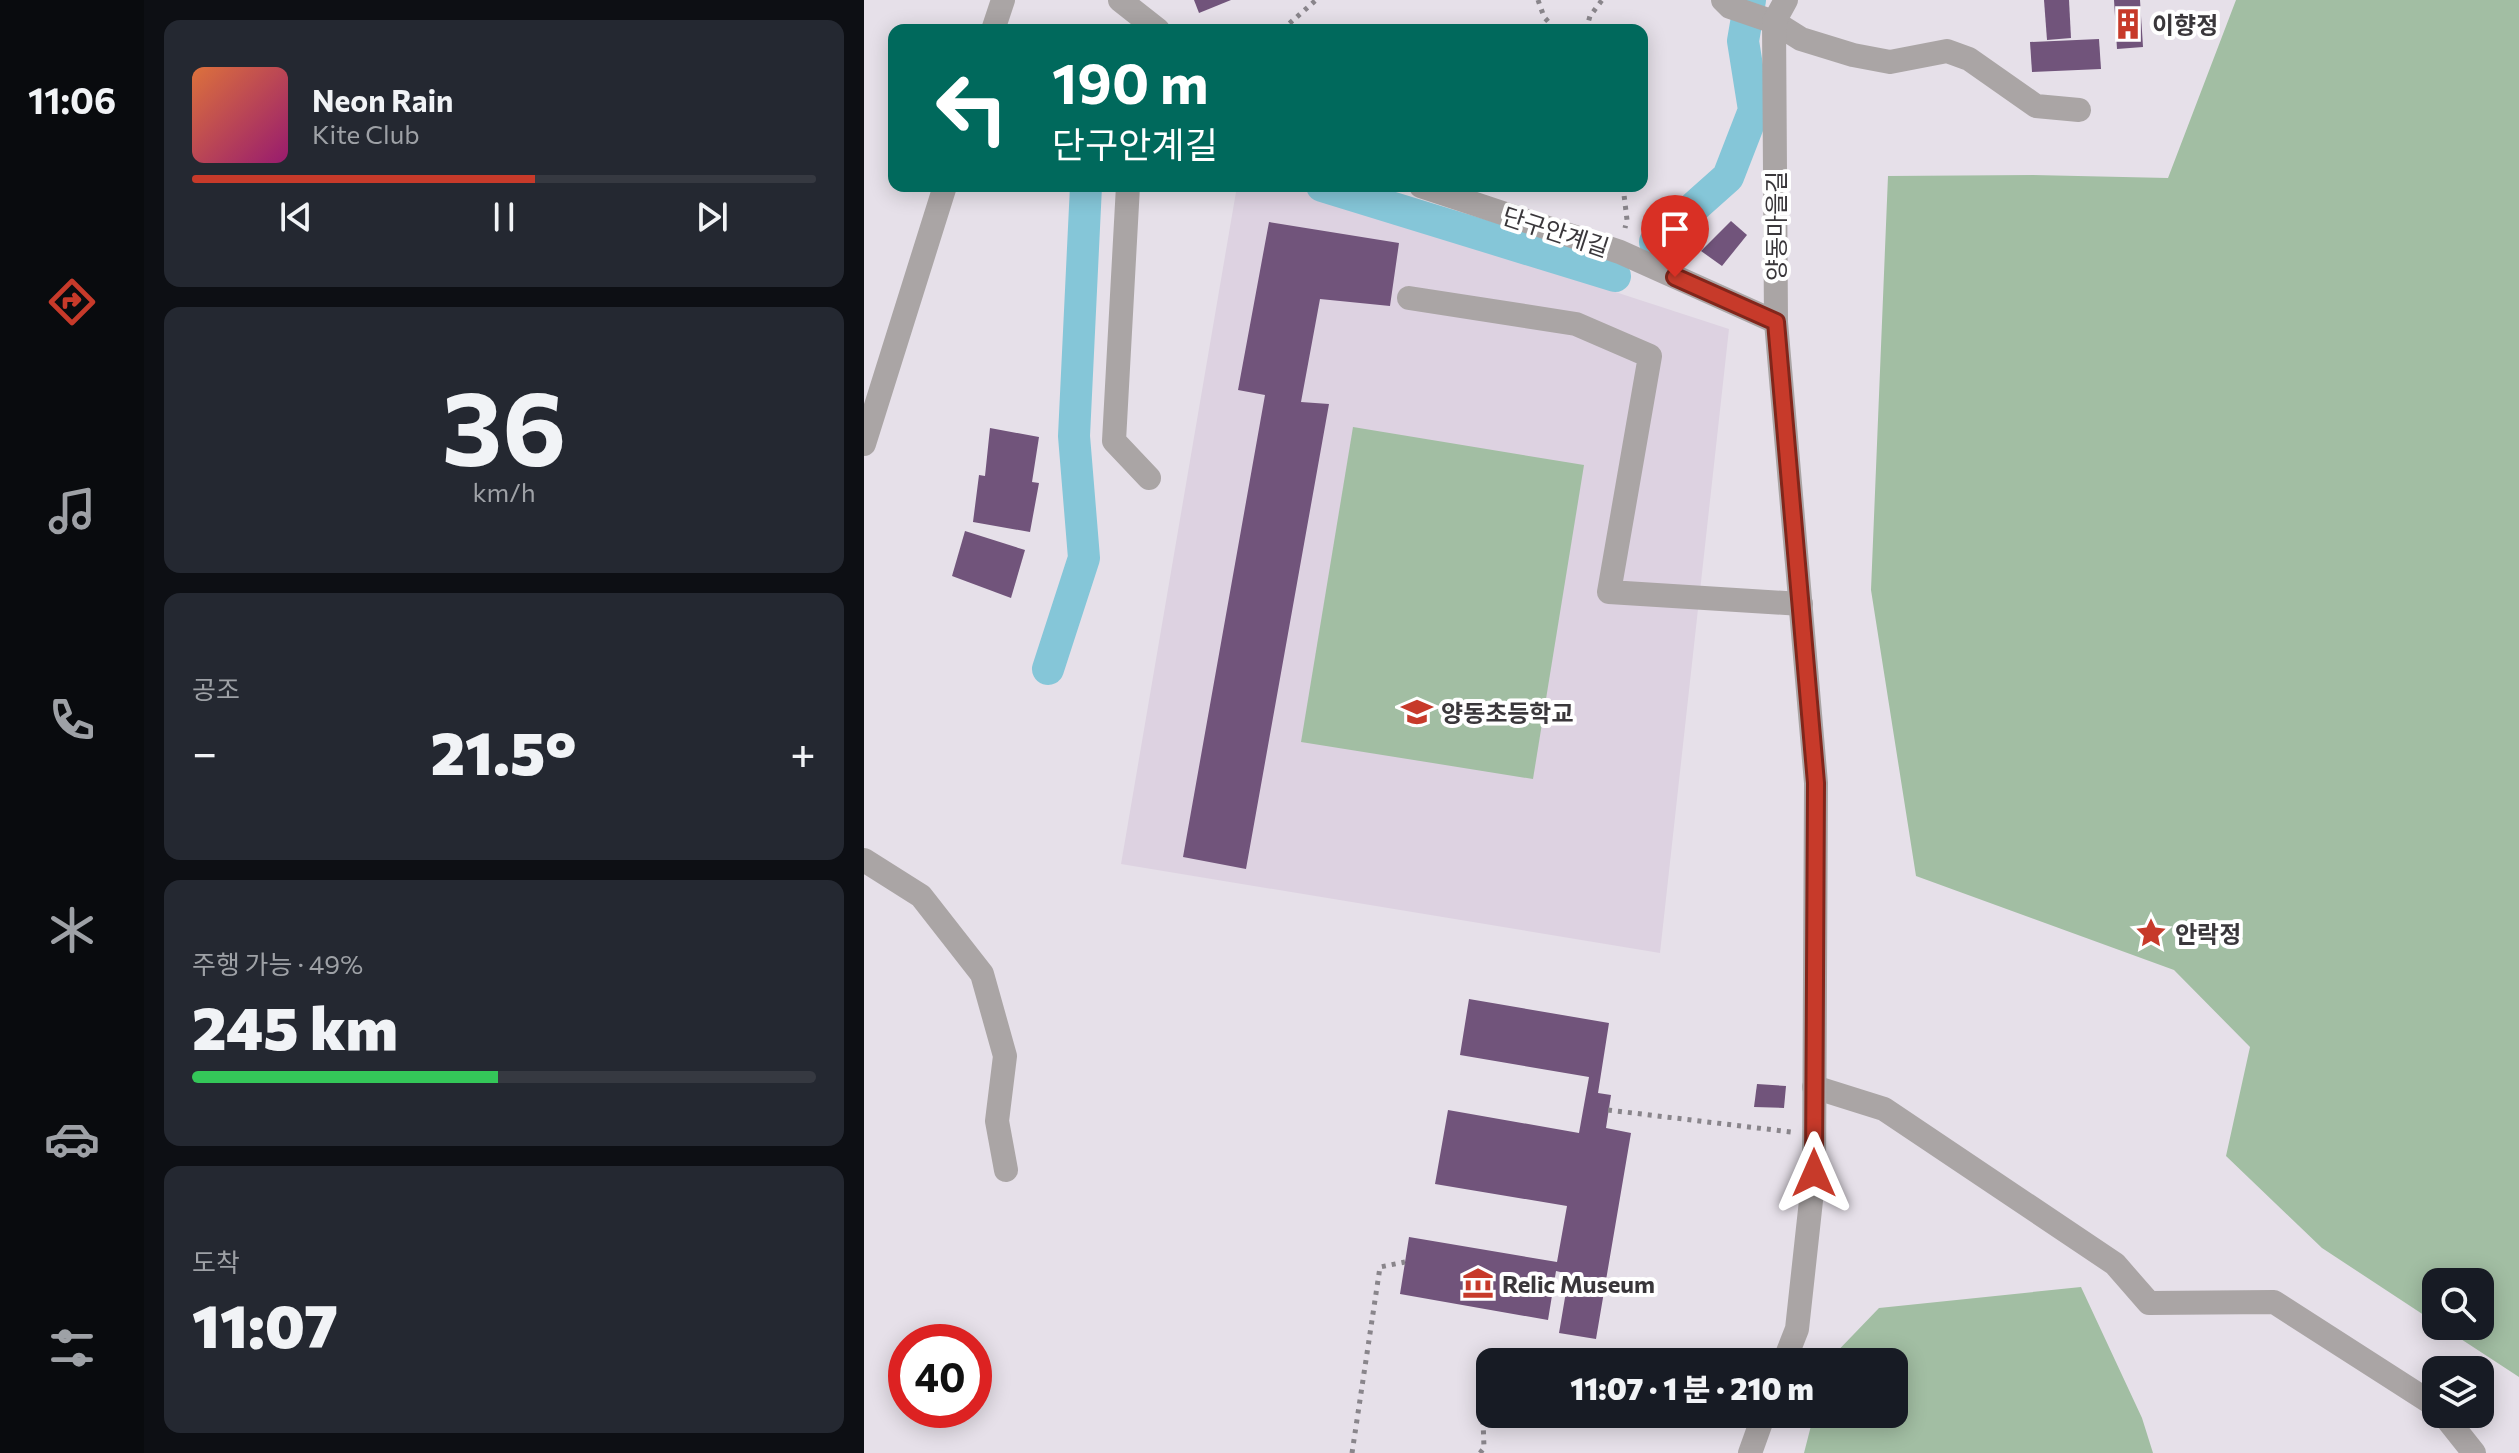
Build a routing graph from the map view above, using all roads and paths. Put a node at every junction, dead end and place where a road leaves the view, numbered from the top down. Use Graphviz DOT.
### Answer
graph roads {
  1 [pos="1003,0"];
  2 [pos="1120,0"];
  3 [pos="1316,0"];
  4 [pos="1538,0"];
  5 [pos="1602,0"];
  6 [pos="1786,0"];
  7 [pos="1727,3"];
  8 [pos="1773,21"];
  9 [pos="995,24"];
  10 [pos="1150,24"];
  11 [pos="1289,24"];
  12 [pos="1550,24"];
  13 [pos="1588,24"];
  14 [pos="2079,110"];
  15 [pos="943,192"];
  16 [pos="1128,192"];
  17 [pos="1439,192"];
  18 [pos="1624,192"];
  19 [pos="1620,252"];
  20 [pos="1409,298"];
  21 [pos="1776,322"];
  22 [pos="864,444"];
  23 [pos="1149,478"];
  24 [pos="1801,604"];
  25 [pos="864,860"];
  26 [pos="1814,1087"];
  27 [pos="1608,1110"];
  28 [pos="1796,1133"];
  29 [pos="1006,1170"];
  30 [pos="1405,1262"];
  31 [pos="1790,1348"];
  32 [pos="2422,1397"];
  33 [pos="1483,1428"];
  34 [pos="1759,1428"];
  35 [pos="2454,1428"];
  36 [pos="1352,1453"];
  37 [pos="1480,1453"];
  38 [pos="1750,1453"];
  39 [pos="2474,1453"];
  1 -- 9 [label="street"];
  2 -- 10 [label="street"];
  3 -- 11 [label="path"];
  4 -- 12 [label="path"];
  5 -- 13 [label="path"];
  6 -- 8 [label="street, 양동마을길"];
  7 -- 8 [label="street"];
  8 -- 14 [label="street"];
  8 -- 21 [label="street, 양동마을길"];
  15 -- 22 [label="street"];
  16 -- 23 [label="street"];
  17 -- 19 [label="street, 단구안계길"];
  18 -- 19 [label="path"];
  19 -- 21 [label="street, 단구안계길"];
  20 -- 24 [label="street"];
  21 -- 24 [label="street, 양동마을길"];
  24 -- 26 [label="street, 양동마을길"];
  25 -- 29 [label="street"];
  26 -- 31 [label="street, 양동마을길"];
  26 -- 32 [label="street"];
  27 -- 28 [label="path"];
  30 -- 36 [label="path"];
  33 -- 37 [label="path"];
  34 -- 38 [label="street"];
  35 -- 39 [label="street"];
}
